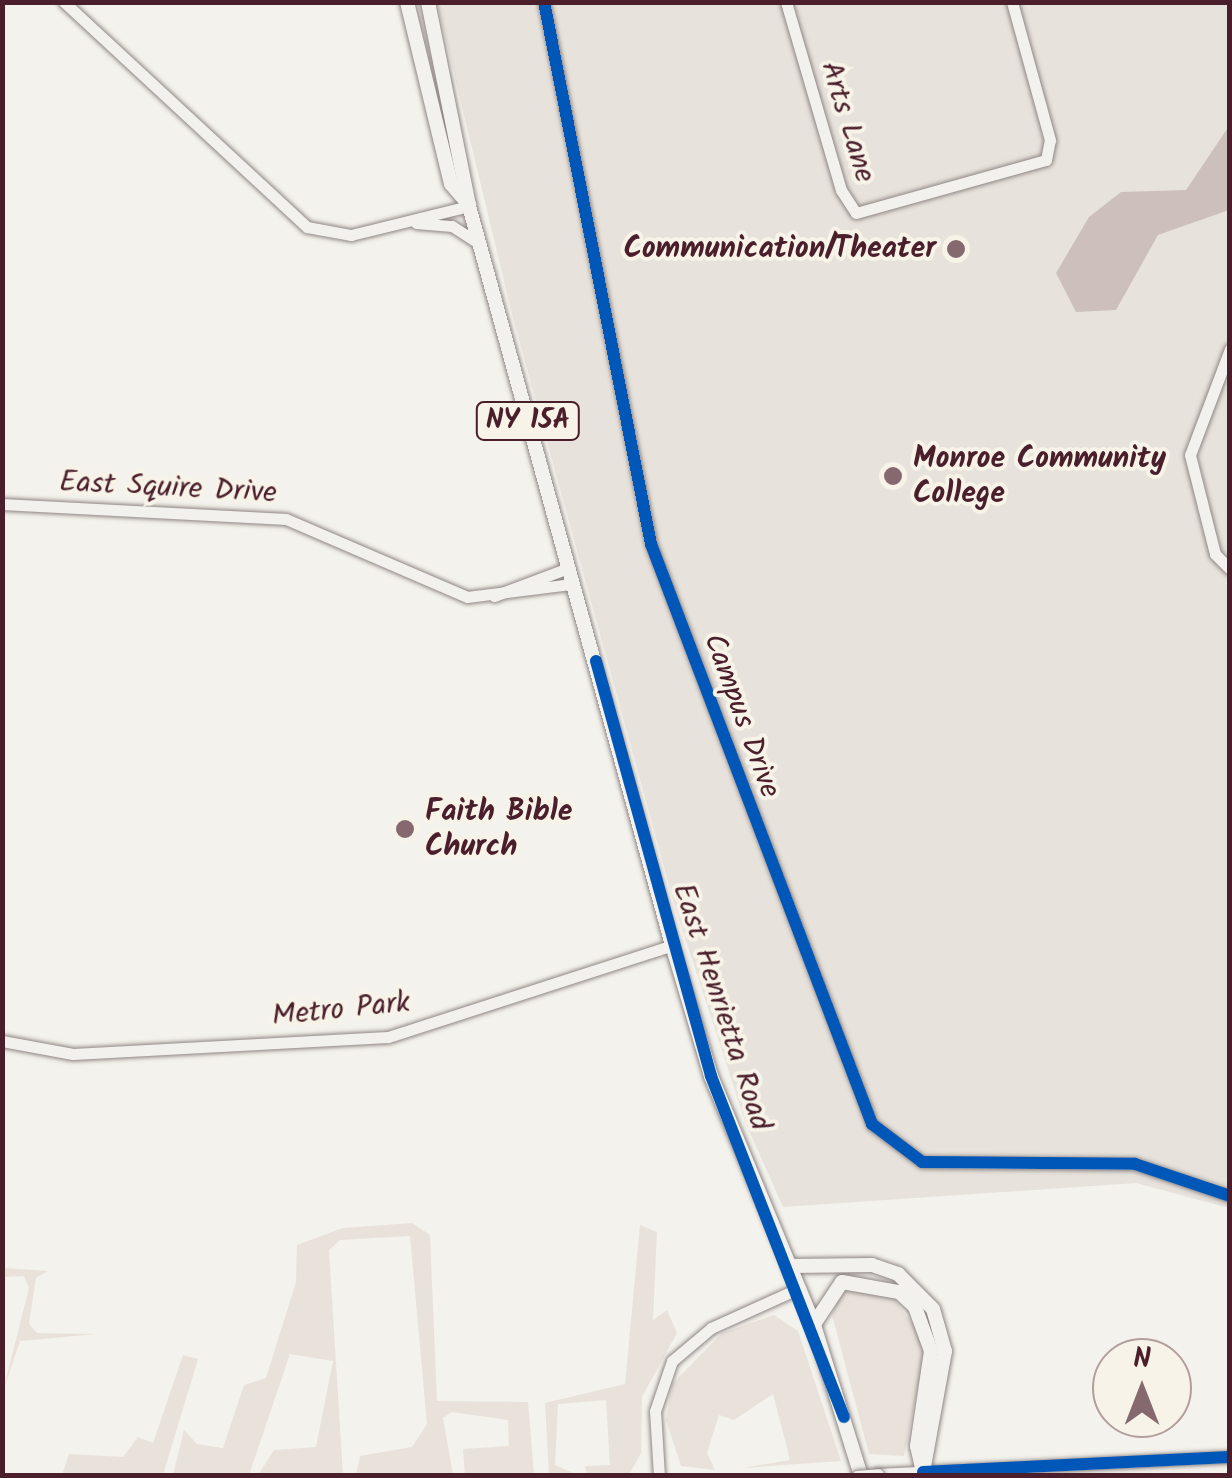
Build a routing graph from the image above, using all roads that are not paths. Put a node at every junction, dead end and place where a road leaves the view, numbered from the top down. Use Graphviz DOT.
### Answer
graph roads {
  1 [pos="64,2"];
  2 [pos="407,2"];
  3 [pos="428,2"];
  4 [pos="544,2"];
  5 [pos="786,2"];
  6 [pos="1012,2"];
  7 [pos="469,206"];
  8 [pos="392,225"];
  9 [pos="480,244"];
  10 [pos="1230,349"];
  11 [pos="2,504"];
  12 [pos="568,568"];
  13 [pos="1230,569"];
  14 [pos="572,584"];
  15 [pos="494,596"];
  16 [pos="672,945"];
  17 [pos="2,1040"];
  18 [pos="1230,1196"];
  19 [pos="791,1266"];
  20 [pos="799,1288"];
  21 [pos="814,1325"];
  22 [pos="1230,1457"];
  23 [pos="878,1474"];
  24 [pos="923,1474"];
  25 [pos="659,1476"];
  26 [pos="859,1476"];
  1 -- 8 [label="street"];
  2 -- 7 [label="main road, East Henrietta Road / NY 15A"];
  3 -- 7 [label="main road, East Henrietta Road / NY 15A"];
  4 -- 18 [label="street, Campus Drive"];
  5 -- 6 [label="street, Arts Lane"];
  7 -- 8 [label="street"];
  7 -- 9 [label="main road, East Henrietta Road / NY 15A"];
  8 -- 9 [label="street"];
  9 -- 12 [label="main road, East Henrietta Road / NY 15A"];
  10 -- 13 [label="street"];
  11 -- 15 [label="street, East Squire Drive"];
  12 -- 14 [label="main road, East Henrietta Road / NY 15A"];
  12 -- 15 [label="street, East Squire Drive"];
  14 -- 15 [label="street, East Squire Drive"];
  14 -- 16 [label="main road, East Henrietta Road / NY 15A"];
  16 -- 17 [label="street, Metro Park"];
  16 -- 19 [label="main road, East Henrietta Road / NY 15A"];
  19 -- 20 [label="main road, East Henrietta Road / NY 15A"];
  19 -- 24 [label="main road"];
  20 -- 21 [label="main road, East Henrietta Road / NY 15A"];
  20 -- 25 [label="street"];
  21 -- 24 [label="main road"];
  21 -- 26 [label="main road, East Henrietta Road / NY 15A"];
  22 -- 24 [label="street"];
  23 -- 24 [label="street"];
  23 -- 26 [label="street, bridge"];
}
